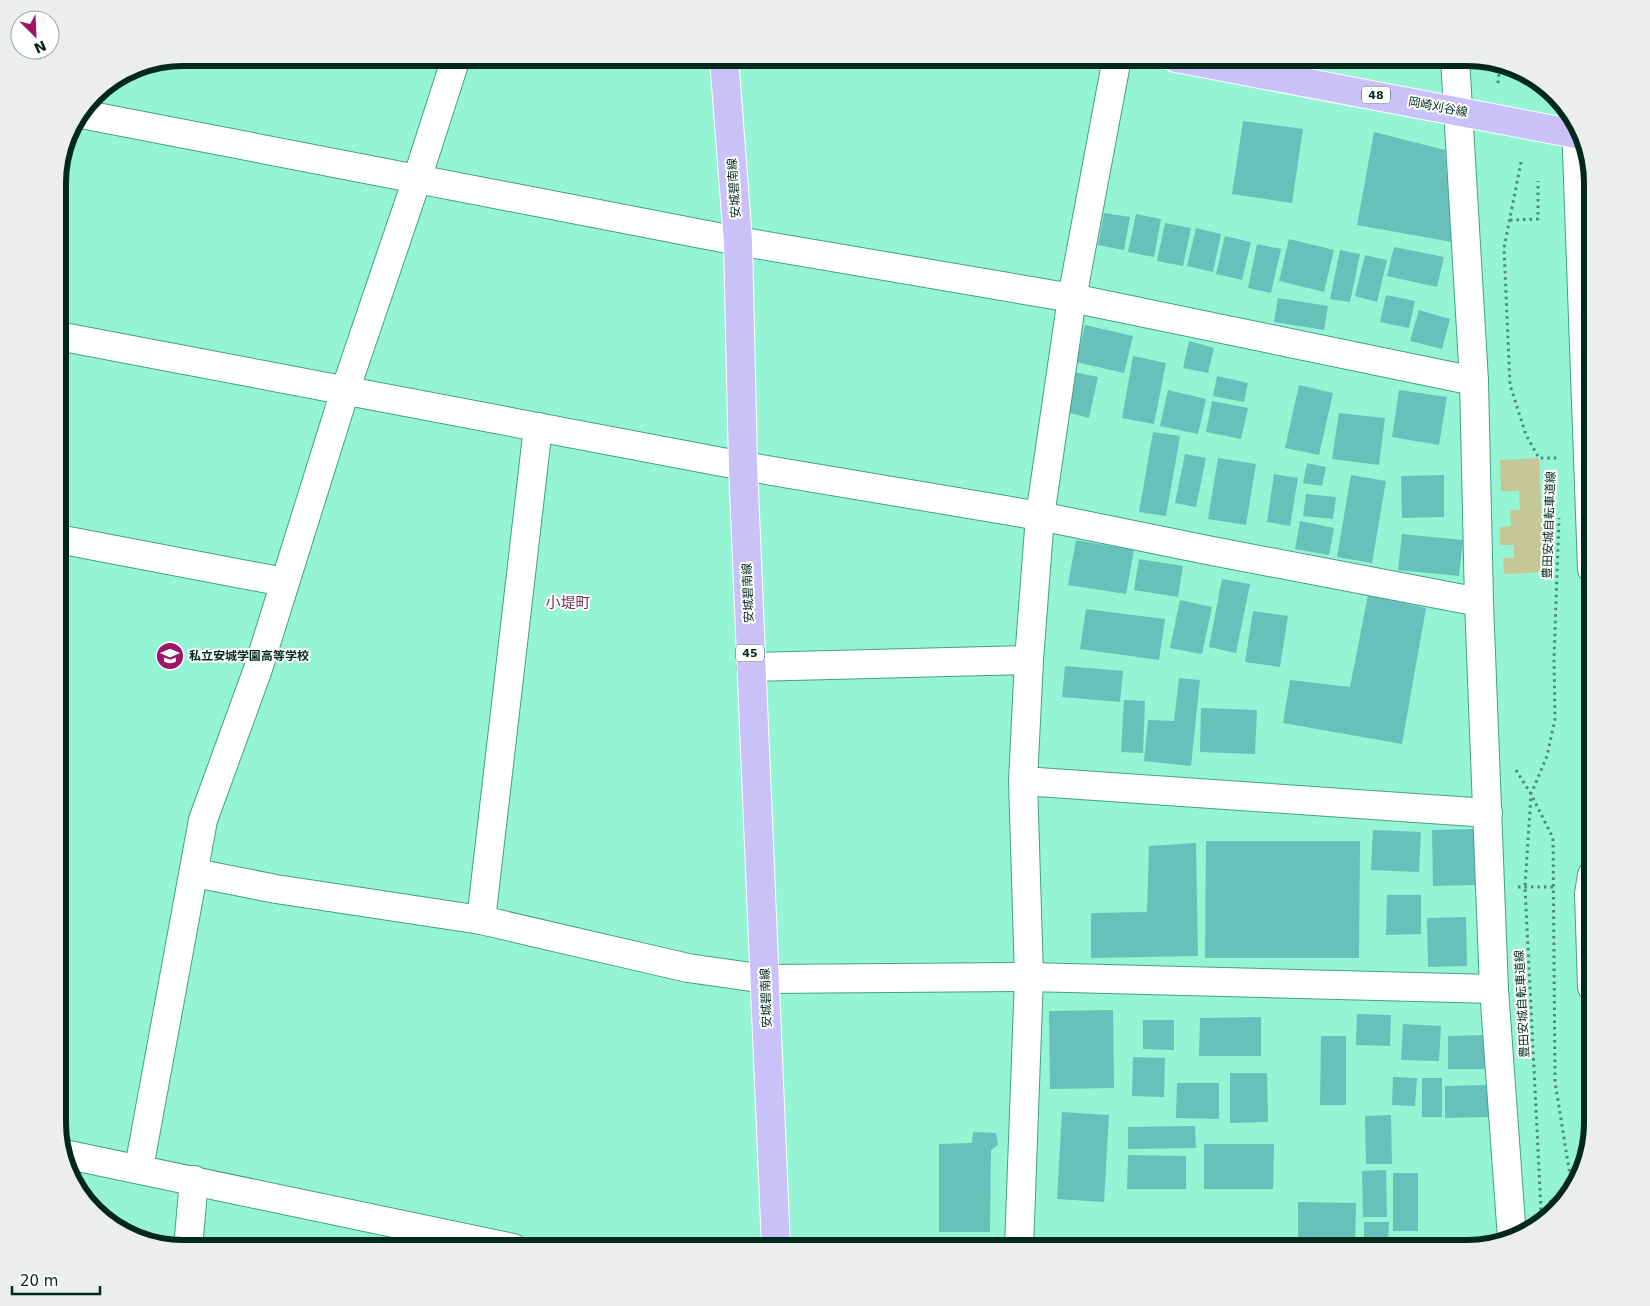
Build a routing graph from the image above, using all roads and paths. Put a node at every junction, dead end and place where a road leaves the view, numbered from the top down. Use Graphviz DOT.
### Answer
graph roads {
  1 [pos="1115,66"];
  2 [pos="1220,66"];
  3 [pos="1455,66"];
  4 [pos="453,67"];
  5 [pos="725,67"];
  6 [pos="1499,71"];
  7 [pos="1498,83"];
  8 [pos="1457,110"];
  9 [pos="88,115"];
  10 [pos="1571,130"];
  11 [pos="1579,149"];
  12 [pos="1521,162"];
  13 [pos="417,179"];
  14 [pos="1538,181"];
  15 [pos="1510,220"];
  16 [pos="738,241"];
  17 [pos="1072,298"];
  18 [pos="1584,319"];
  19 [pos="67,338"];
  20 [pos="1474,381"];
  21 [pos="345,391"];
  22 [pos="538,427"];
  23 [pos="743,466"];
  24 [pos="1560,467"];
  25 [pos="1559,514"];
  26 [pos="1040,516"];
  27 [pos="67,541"];
  28 [pos="284,582"];
  29 [pos="1479,602"];
  30 [pos="1028,660"];
  31 [pos="751,667"];
  32 [pos="1514,767"];
  33 [pos="1023,781"];
  34 [pos="1531,794"];
  35 [pos="1488,813"];
  36 [pos="195,873"];
  37 [pos="481,920"];
  38 [pos="1029,977"];
  39 [pos="766,979"];
  40 [pos="1494,989"];
  41 [pos="71,1155"];
  42 [pos="139,1168"];
  43 [pos="1570,1177"];
  44 [pos="194,1180"];
  45 [pos="1542,1213"];
  46 [pos="1511,1231"];
  47 [pos="189,1240"];
  48 [pos="475,1240"];
  49 [pos="776,1240"];
  50 [pos="1019,1240"];
  1 -- 17 [label="street"];
  2 -- 8 [label="main road, 岡崎刈谷線 / 48"];
  3 -- 8 [label="street"];
  4 -- 13 [label="street"];
  5 -- 16 [label="main road, 安城碧南線 / 45"];
  6 -- 7 [label="path"];
  8 -- 10 [label="main road, 岡崎刈谷線 / 48"];
  8 -- 20 [label="street"];
  9 -- 13 [label="street"];
  11 -- 18 [label="street"];
  12 -- 15 [label="path, 豊田安城自転車道線"];
  13 -- 16 [label="street"];
  13 -- 21 [label="street"];
  14 -- 15 [label="path"];
  15 -- 24 [label="path, 豊田安城自転車道線"];
  16 -- 17 [label="street"];
  16 -- 23 [label="main road, 安城碧南線 / 45"];
  17 -- 20 [label="street"];
  17 -- 26 [label="street"];
  19 -- 21 [label="street"];
  20 -- 29 [label="street"];
  21 -- 22 [label="street"];
  21 -- 28 [label="street"];
  22 -- 23 [label="street"];
  22 -- 37 [label="street"];
  23 -- 26 [label="street"];
  23 -- 31 [label="main road, 安城碧南線 / 45"];
  25 -- 34 [label="path, 豊田安城自転車道線"];
  26 -- 29 [label="street"];
  26 -- 30 [label="street"];
  27 -- 28 [label="street"];
  28 -- 36 [label="street"];
  29 -- 35 [label="street"];
  30 -- 31 [label="street"];
  30 -- 33 [label="street"];
  31 -- 39 [label="main road, 安城碧南線 / 45"];
  32 -- 34 [label="path"];
  33 -- 35 [label="street"];
  33 -- 38 [label="street"];
  34 -- 43 [label="path"];
  34 -- 45 [label="path, 豊田安城自転車道線"];
  35 -- 40 [label="street"];
  36 -- 37 [label="street"];
  36 -- 42 [label="street"];
  37 -- 39 [label="street"];
  38 -- 39 [label="street"];
  38 -- 40 [label="street"];
  38 -- 50 [label="street"];
  39 -- 49 [label="main road, 安城碧南線 / 45"];
  40 -- 46 [label="street"];
  41 -- 42 [label="street"];
  42 -- 44 [label="street"];
  44 -- 47 [label="street"];
  44 -- 48 [label="street"];
}
